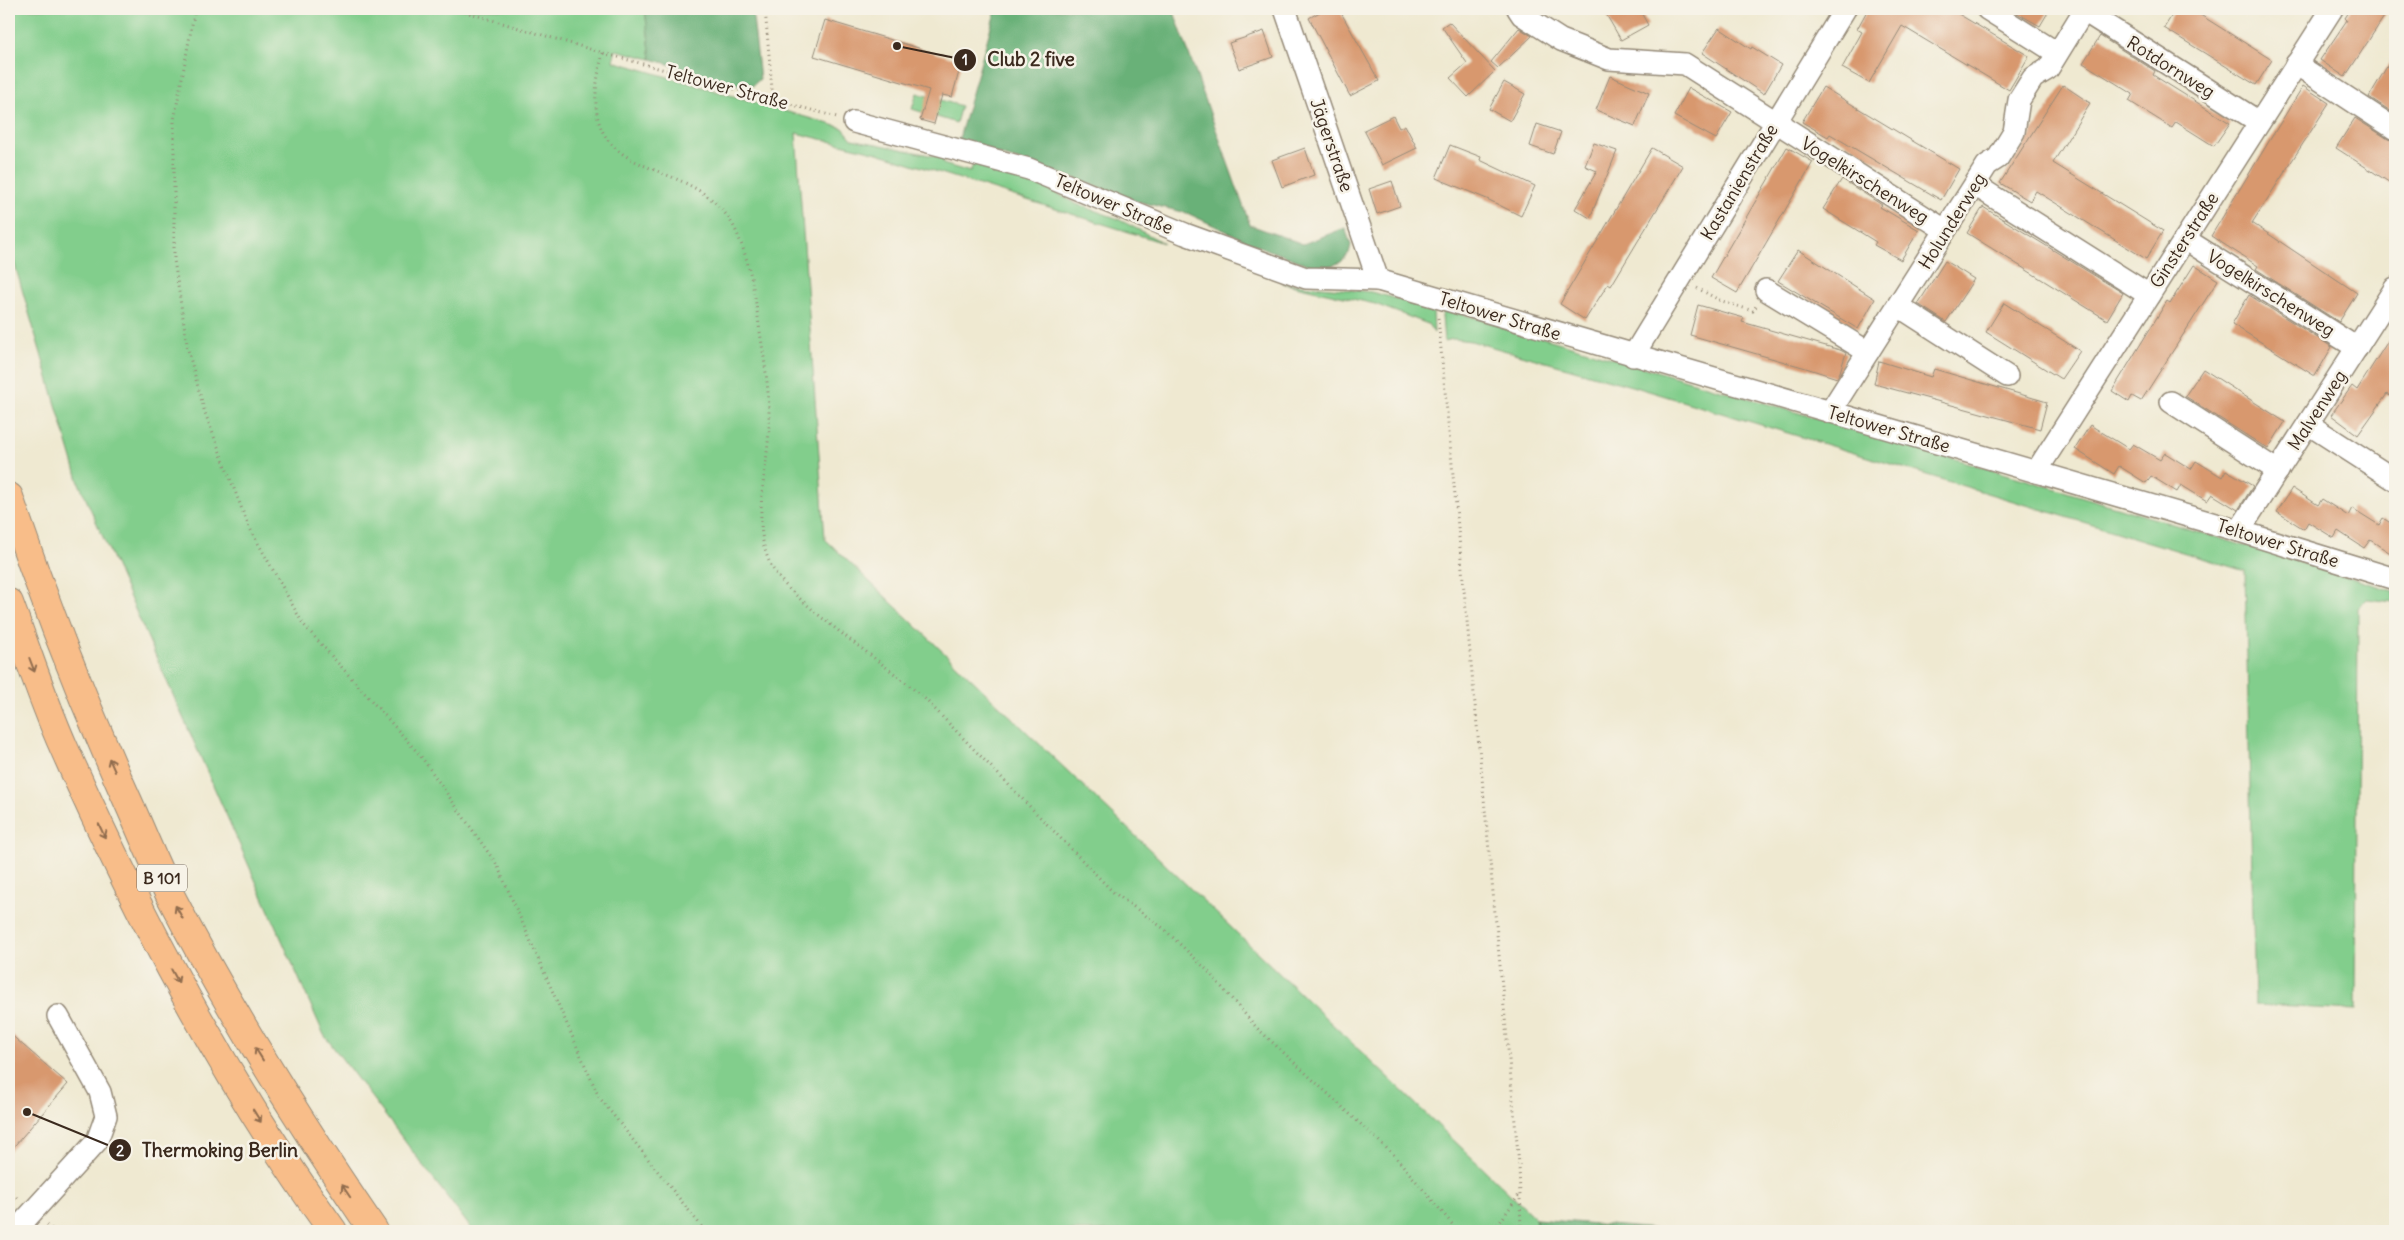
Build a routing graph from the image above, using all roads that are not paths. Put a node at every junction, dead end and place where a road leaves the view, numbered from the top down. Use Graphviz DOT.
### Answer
graph roads {
  1 [pos="1286,9"];
  2 [pos="1518,9"];
  3 [pos="1845,9"];
  4 [pos="1987,9"];
  5 [pos="2332,9"];
  6 [pos="2084,10"];
  7 [pos="2057,53"];
  8 [pos="2296,64"];
  9 [pos="854,122"];
  10 [pos="2259,122"];
  11 [pos="1775,123"];
  12 [pos="2395,129"];
  13 [pos="1975,185"];
  14 [pos="1946,230"];
  15 [pos="2185,239"];
  16 [pos="1378,280"];
  17 [pos="1766,290"];
  18 [pos="2149,294"];
  19 [pos="2391,302"];
  20 [pos="1898,306"];
  21 [pos="2357,348"];
  22 [pos="1868,352"];
  23 [pos="1633,356"];
  24 [pos="2007,376"];
  25 [pos="2171,402"];
  26 [pos="1830,412"];
  27 [pos="2308,424"];
  28 [pos="2278,471"];
  29 [pos="2036,472"];
  30 [pos="2395,480"];
  31 [pos="9,497"];
  32 [pos="2239,531"];
  33 [pos="2395,579"];
  34 [pos="9,603"];
  35 [pos="58,1016"];
  36 [pos="11,1231"];
  37 [pos="333,1231"];
  38 [pos="374,1231"];
  1 -- 16 [label="street, Jägerstraße"];
  2 -- 11 [label="street, Vogelkirschenweg"];
  3 -- 11 [label="street, Kastanienstraße"];
  4 -- 7 [label="street"];
  5 -- 8 [label="street, Ginsterstraße"];
  6 -- 7 [label="street, Holunderweg"];
  6 -- 10 [label="street, Rotdornweg"];
  7 -- 13 [label="street, Holunderweg"];
  8 -- 10 [label="street, Ginsterstraße"];
  8 -- 12 [label="street"];
  9 -- 16 [label="street, Teltower Straße"];
  10 -- 15 [label="street, Ginsterstraße"];
  11 -- 14 [label="street, Vogelkirschenweg"];
  11 -- 23 [label="street, Kastanienstraße"];
  13 -- 14 [label="street, Holunderweg"];
  13 -- 18 [label="street"];
  14 -- 20 [label="street, Holunderweg"];
  15 -- 18 [label="street, Ginsterstraße"];
  15 -- 21 [label="street, Vogelkirschenweg"];
  16 -- 23 [label="street, Teltower Straße"];
  17 -- 22 [label="street"];
  18 -- 29 [label="street, Ginsterstraße"];
  19 -- 21 [label="street, Malvenweg"];
  20 -- 22 [label="street, Holunderweg"];
  20 -- 24 [label="street"];
  21 -- 27 [label="street, Malvenweg"];
  22 -- 26 [label="street, Holunderweg"];
  23 -- 26 [label="street, Teltower Straße"];
  25 -- 28 [label="street"];
  26 -- 29 [label="street, Teltower Straße"];
  27 -- 28 [label="street, Malvenweg"];
  27 -- 30 [label="street"];
  28 -- 32 [label="street, Malvenweg"];
  29 -- 32 [label="street, Teltower Straße"];
  38 -- 31 [label="highway, B 101, one-way"];
  32 -- 33 [label="street, Teltower Straße"];
  34 -- 37 [label="highway, B 101, one-way"];
  35 -- 36 [label="street"];
}
